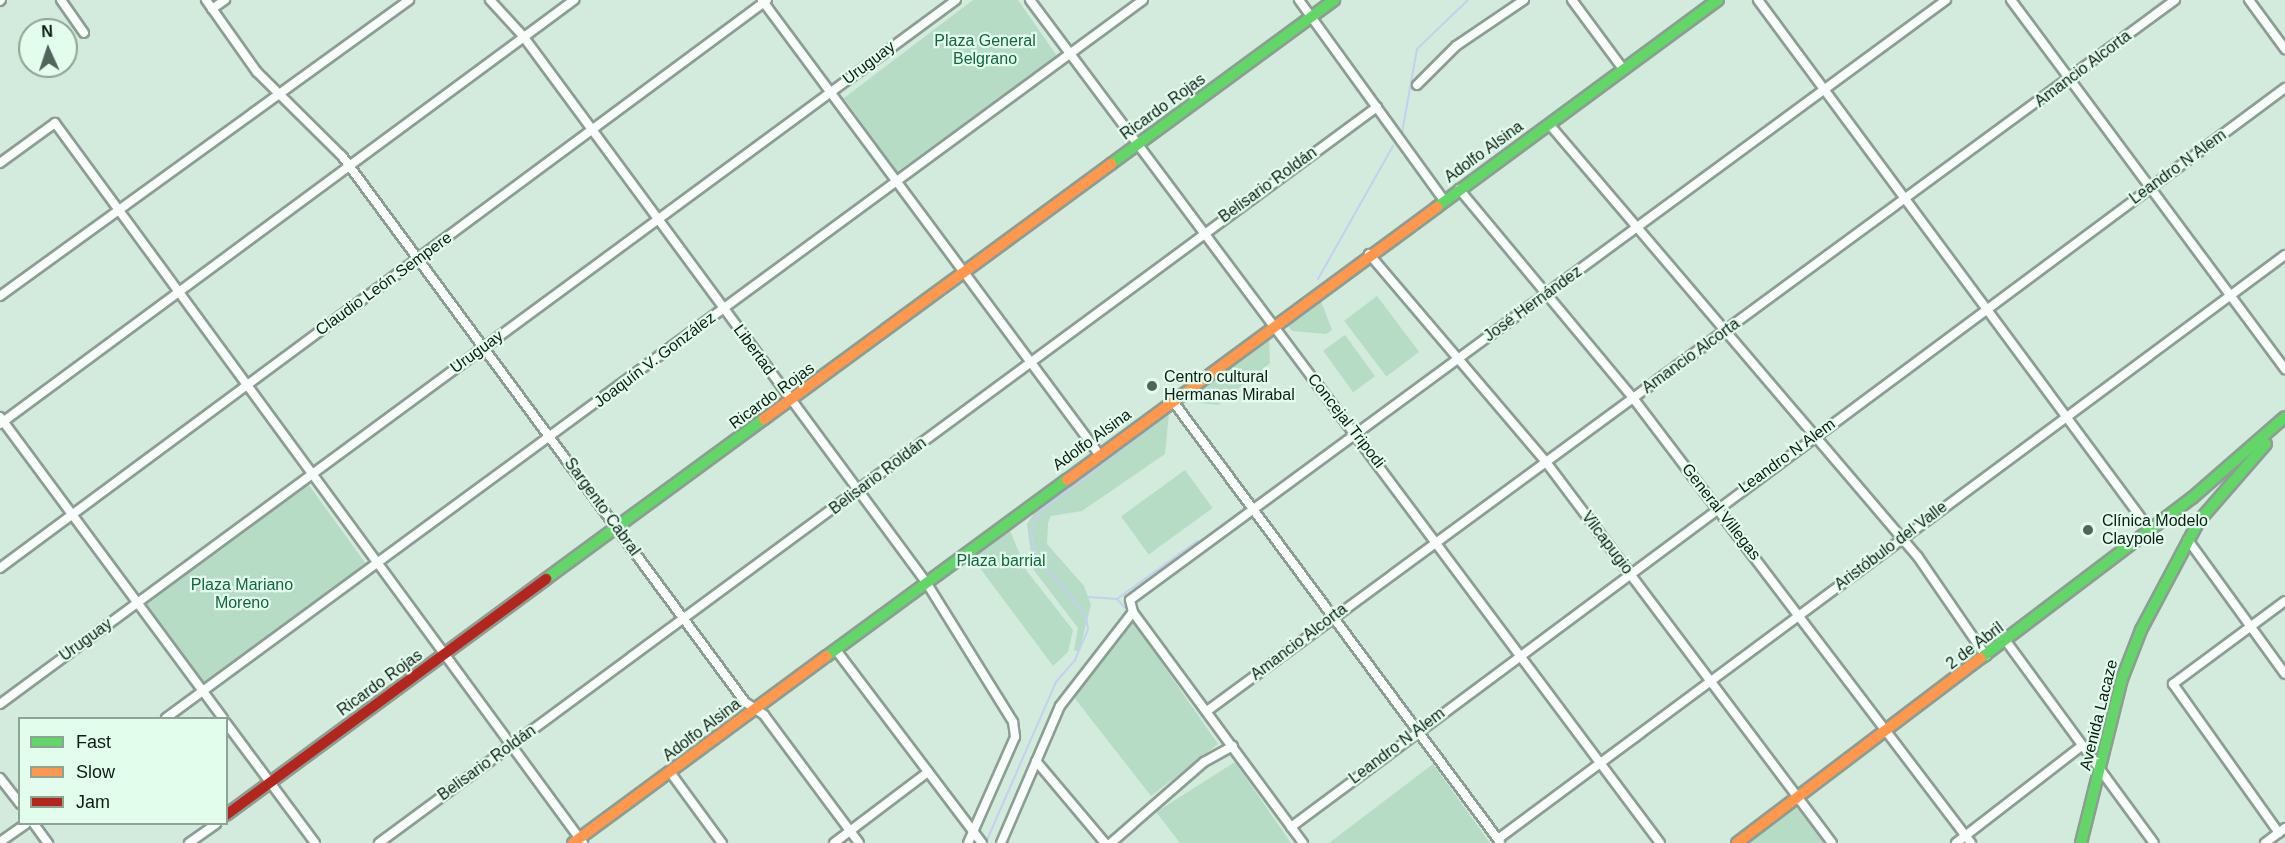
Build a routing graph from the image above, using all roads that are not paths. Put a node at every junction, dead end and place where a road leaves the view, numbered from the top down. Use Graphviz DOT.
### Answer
graph roads {
  1 [pos="61,0"];
  2 [pos="206,0"];
  3 [pos="225,0"];
  4 [pos="409,0"];
  5 [pos="490,0"];
  6 [pos="574,0"];
  7 [pos="956,0"];
  8 [pos="1030,0"];
  9 [pos="1143,0"];
  10 [pos="1299,0"];
  11 [pos="1334,0"];
  12 [pos="1524,0"];
  13 [pos="1572,0"];
  14 [pos="1718,0"];
  15 [pos="1758,0"];
  16 [pos="1946,0"];
  17 [pos="2011,0"];
  18 [pos="2175,0"];
  19 [pos="2249,0"];
  20 [pos="764,1"];
  21 [pos="212,9"];
  22 [pos="1312,17"];
  23 [pos="84,33"];
  24 [pos="523,36"];
  25 [pos="2285,49"];
  26 [pos="1071,54"];
  27 [pos="1623,69"];
  28 [pos="2069,80"];
  29 [pos="1417,85"];
  30 [pos="2285,88"];
  31 [pos="1826,90"];
  32 [pos="830,92"];
  33 [pos="279,94"];
  34 [pos="1377,107"];
  35 [pos="1548,124"];
  36 [pos="592,130"];
  37 [pos="1137,145"];
  38 [pos="0,163"];
  39 [pos="350,166"];
  40 [pos="896,183"];
  41 [pos="1459,189"];
  42 [pos="2149,189"];
  43 [pos="1907,199"];
  44 [pos="1444,200"];
  45 [pos="117,211"];
  46 [pos="657,220"];
  47 [pos="1637,229"];
  48 [pos="1202,234"];
  49 [pos="1369,254"];
  50 [pos="2285,255"];
  51 [pos="418,259"];
  52 [pos="964,273"];
  53 [pos="177,293"];
  54 [pos="1546,294"];
  55 [pos="0,296"];
  56 [pos="2229,296"];
  57 [pos="1987,307"];
  58 [pos="724,308"];
  59 [pos="1273,326"];
  60 [pos="1726,331"];
  61 [pos="484,347"];
  62 [pos="1458,359"];
  63 [pos="1030,363"];
  64 [pos="2285,369"];
  65 [pos="246,386"];
  66 [pos="1633,398"];
  67 [pos="1172,400"];
  68 [pos="790,401"];
  69 [pos="2067,417"];
  70 [pos="2285,417"];
  71 [pos="1,421"];
  72 [pos="2285,427"];
  73 [pos="1357,435"];
  74 [pos="1815,435"];
  75 [pos="550,437"];
  76 [pos="1098,453"];
  77 [pos="1546,462"];
  78 [pos="311,474"];
  79 [pos="858,491"];
  80 [pos="1717,507"];
  81 [pos="1251,511"];
  82 [pos="73,514"];
  83 [pos="617,528"];
  84 [pos="2150,530"];
  85 [pos="1901,537"];
  86 [pos="2188,540"];
  87 [pos="1436,542"];
  88 [pos="376,563"];
  89 [pos="0,568"];
  90 [pos="1629,572"];
  91 [pos="926,582"];
  92 [pos="2285,601"];
  93 [pos="138,603"];
  94 [pos="1133,612"];
  95 [pos="1801,615"];
  96 [pos="1331,617"];
  97 [pos="684,618"];
  98 [pos="2251,627"];
  99 [pos="2006,641"];
  100 [pos="836,650"];
  101 [pos="1519,655"];
  102 [pos="444,656"];
  103 [pos="1986,656"];
  104 [pos="2285,674"];
  105 [pos="1709,681"];
  106 [pos="202,691"];
  107 [pos="0,704"];
  108 [pos="756,709"];
  109 [pos="1207,711"];
  110 [pos="167,717"];
  111 [pos="222,717"];
  112 [pos="228,726"];
  113 [pos="1417,731"];
  114 [pos="1887,731"];
  115 [pos="511,745"];
  116 [pos="2083,745"];
  117 [pos="1233,746"];
  118 [pos="1036,761"];
  119 [pos="1599,763"];
  120 [pos="2101,769"];
  121 [pos="670,772"];
  122 [pos="928,772"];
  123 [pos="0,778"];
  124 [pos="272,782"];
  125 [pos="1798,798"];
  126 [pos="18,801"];
  127 [pos="228,814"];
  128 [pos="25,825"];
  129 [pos="35,825"];
  130 [pos="215,825"];
  131 [pos="1291,827"];
  132 [pos="2282,830"];
  133 [pos="850,831"];
  134 [pos="973,832"];
  135 [pos="1966,836"];
  136 [pos="579,841"];
  137 [pos="1500,841"];
  138 [pos="0,842"];
  139 [pos="982,842"];
  140 [pos="48,843"];
  141 [pos="189,843"];
  142 [pos="315,843"];
  143 [pos="379,843"];
  144 [pos="722,843"];
  145 [pos="834,843"];
  146 [pos="859,843"];
  147 [pos="968,843"];
  148 [pos="1001,843"];
  149 [pos="1105,843"];
  150 [pos="1111,843"];
  151 [pos="1303,843"];
  152 [pos="1660,843"];
  153 [pos="1737,843"];
  154 [pos="1832,843"];
  155 [pos="1956,843"];
  156 [pos="1971,843"];
  157 [pos="2081,843"];
  158 [pos="2154,843"];
  159 [pos="2265,843"];
  1 -- 23 [label="street"];
  2 -- 21 [label="street, Sargento Cabral"];
  3 -- 21 [label="street"];
  4 -- 33 [label="street"];
  5 -- 24 [label="street, Libertad"];
  6 -- 24 [label="street"];
  7 -- 32 [label="street, Uruguay"];
  8 -- 26 [label="street, Concejal Tripodi"];
  9 -- 26 [label="street, Joaquín V. González"];
  10 -- 22 [label="street"];
  11 -- 22 [label="street, Ricardo Rojas"];
  12 -- 29 [label="street"];
  13 -- 27 [label="street"];
  14 -- 27 [label="street, Adolfo Alsina"];
  15 -- 31 [label="street"];
  16 -- 31 [label="street, José Hernández"];
  17 -- 28 [label="street"];
  18 -- 28 [label="street, Amancio Alcorta"];
  19 -- 25 [label="street"];
  20 -- 32 [label="street"];
  20 -- 36 [label="street, Claudio León Sempere"];
  21 -- 33 [label="street, Sargento Cabral"];
  22 -- 34 [label="street"];
  22 -- 37 [label="street, Ricardo Rojas"];
  24 -- 36 [label="street, Libertad"];
  24 -- 39 [label="street"];
  26 -- 37 [label="street, Concejal Tripodi"];
  26 -- 40 [label="street, Joaquín V. González"];
  27 -- 35 [label="street, Adolfo Alsina"];
  28 -- 42 [label="street"];
  28 -- 43 [label="street, Amancio Alcorta"];
  30 -- 42 [label="street, Leandro N Alem"];
  31 -- 43 [label="street"];
  31 -- 47 [label="street, José Hernández"];
  32 -- 40 [label="street"];
  32 -- 46 [label="street, Uruguay"];
  33 -- 39 [label="street, Sargento Cabral"];
  33 -- 45 [label="street"];
  34 -- 44 [label="street"];
  34 -- 48 [label="street, Belisario Roldán"];
  35 -- 41 [label="street, Adolfo Alsina"];
  35 -- 47 [label="street"];
  36 -- 46 [label="street, Libertad"];
  36 -- 51 [label="street, Claudio León Sempere"];
  37 -- 48 [label="street, Concejal Tripodi"];
  37 -- 52 [label="street, Ricardo Rojas"];
  38 -- 45 [label="street"];
  39 -- 51 [label="street, Sargento Cabral"];
  39 -- 53 [label="street"];
  40 -- 52 [label="street"];
  40 -- 58 [label="street, Joaquín V. González"];
  41 -- 44 [label="street, Adolfo Alsina"];
  41 -- 54 [label="street, General Villegas"];
  42 -- 56 [label="street"];
  42 -- 57 [label="street, Leandro N Alem"];
  43 -- 57 [label="street"];
  43 -- 60 [label="street, Amancio Alcorta"];
  44 -- 49 [label="street, Adolfo Alsina"];
  45 -- 53 [label="street"];
  45 -- 55 [label="street"];
  46 -- 58 [label="street, Libertad"];
  46 -- 61 [label="street, Uruguay"];
  47 -- 54 [label="street, José Hernández"];
  47 -- 60 [label="street"];
  48 -- 59 [label="street, Concejal Tripodi"];
  48 -- 63 [label="street, Belisario Roldán"];
  49 -- 59 [label="street, Adolfo Alsina"];
  49 -- 62 [label="street, Vilcapugio"];
  50 -- 56 [label="street, Aristóbulo del Valle"];
  51 -- 61 [label="street, Sargento Cabral"];
  51 -- 65 [label="street, Claudio León Sempere"];
  52 -- 63 [label="street"];
  52 -- 68 [label="street, Ricardo Rojas"];
  53 -- 65 [label="street"];
  53 -- 71 [label="street"];
  54 -- 62 [label="street, José Hernández"];
  54 -- 66 [label="street, General Villegas"];
  56 -- 64 [label="street"];
  56 -- 69 [label="street, Aristóbulo del Valle"];
  57 -- 69 [label="street"];
  57 -- 74 [label="street, Leandro N Alem"];
  58 -- 68 [label="street, Libertad"];
  58 -- 75 [label="street, Joaquín V. González"];
  59 -- 67 [label="street, Adolfo Alsina"];
  59 -- 73 [label="street, Concejal Tripodi"];
  60 -- 66 [label="street, Amancio Alcorta"];
  60 -- 74 [label="street"];
  61 -- 75 [label="street, Sargento Cabral"];
  61 -- 78 [label="street, Uruguay"];
  62 -- 73 [label="street, José Hernández"];
  62 -- 77 [label="street, Vilcapugio"];
  63 -- 76 [label="street"];
  63 -- 79 [label="street, Belisario Roldán"];
  65 -- 78 [label="street"];
  65 -- 82 [label="street, Claudio León Sempere"];
  66 -- 77 [label="street, Amancio Alcorta"];
  66 -- 80 [label="street, General Villegas"];
  67 -- 76 [label="street, Adolfo Alsina"];
  67 -- 81 [label="street"];
  68 -- 79 [label="street, Libertad"];
  68 -- 83 [label="street, Ricardo Rojas"];
  69 -- 84 [label="street"];
  69 -- 85 [label="street, Aristóbulo del Valle"];
  70 -- 84 [label="street, 2 de Abril"];
  71 -- 82 [label="street"];
  72 -- 86 [label="street, Avenida Lacaze"];
  73 -- 81 [label="street, José Hernández"];
  73 -- 87 [label="street, Concejal Tripodi"];
  74 -- 80 [label="street, Leandro N Alem"];
  74 -- 85 [label="street"];
  75 -- 83 [label="street, Sargento Cabral"];
  75 -- 88 [label="street, Joaquín V. González"];
  76 -- 91 [label="street, Adolfo Alsina"];
  77 -- 87 [label="street, Amancio Alcorta"];
  77 -- 90 [label="street, Vilcapugio"];
  78 -- 88 [label="street"];
  78 -- 93 [label="street, Uruguay"];
  79 -- 91 [label="street, Libertad"];
  79 -- 97 [label="street, Belisario Roldán"];
  80 -- 90 [label="street, Leandro N Alem"];
  80 -- 95 [label="street, General Villegas"];
  81 -- 94 [label="street, José Hernández"];
  81 -- 96 [label="street"];
  82 -- 89 [label="street, Claudio León Sempere"];
  82 -- 93 [label="street"];
  83 -- 97 [label="street, Sargento Cabral"];
  83 -- 102 [label="street, Ricardo Rojas"];
  84 -- 99 [label="street, 2 de Abril"];
  85 -- 95 [label="street, Aristóbulo del Valle"];
  85 -- 103 [label="street"];
  86 -- 98 [label="street"];
  86 -- 120 [label="street, Avenida Lacaze"];
  87 -- 96 [label="street, Amancio Alcorta"];
  87 -- 101 [label="street, Concejal Tripodi"];
  88 -- 102 [label="street"];
  88 -- 106 [label="street, Joaquín V. González"];
  90 -- 101 [label="street, Leandro N Alem"];
  90 -- 105 [label="street, Vilcapugio"];
  91 -- 100 [label="street, Adolfo Alsina"];
  91 -- 134 [label="street, Libertad"];
  92 -- 98 [label="street"];
  93 -- 106 [label="street"];
  93 -- 107 [label="street, Uruguay"];
  94 -- 109 [label="street"];
  94 -- 118 [label="street"];
  95 -- 105 [label="street, Aristóbulo del Valle"];
  95 -- 114 [label="street, General Villegas"];
  96 -- 109 [label="street, Amancio Alcorta"];
  96 -- 113 [label="street"];
  97 -- 108 [label="street, Sargento Cabral"];
  97 -- 115 [label="street, Belisario Roldán"];
  98 -- 104 [label="street"];
  98 -- 132 [label="street"];
  99 -- 103 [label="street, 2 de Abril"];
  99 -- 116 [label="street"];
  100 -- 108 [label="street, Adolfo Alsina"];
  100 -- 122 [label="street"];
  101 -- 113 [label="street, Leandro N Alem"];
  101 -- 119 [label="street, Concejal Tripodi"];
  102 -- 115 [label="street"];
  102 -- 124 [label="street, Ricardo Rojas"];
  103 -- 114 [label="street, 2 de Abril"];
  105 -- 119 [label="street, Aristóbulo del Valle"];
  105 -- 125 [label="street, Vilcapugio"];
  106 -- 110 [label="street, Joaquín V. González"];
  106 -- 111 [label="street"];
  108 -- 121 [label="street, Adolfo Alsina"];
  108 -- 133 [label="street, Sargento Cabral"];
  109 -- 117 [label="street"];
  112 -- 124 [label="street"];
  113 -- 131 [label="street, Leandro N Alem"];
  113 -- 137 [label="street"];
  114 -- 125 [label="street, 2 de Abril"];
  114 -- 135 [label="street, General Villegas"];
  115 -- 136 [label="street"];
  115 -- 143 [label="street, Belisario Roldán"];
  116 -- 120 [label="street"];
  116 -- 135 [label="street"];
  117 -- 131 [label="street"];
  117 -- 150 [label="street"];
  118 -- 148 [label="street"];
  118 -- 149 [label="street"];
  119 -- 137 [label="street, Aristóbulo del Valle"];
  119 -- 152 [label="street, Concejal Tripodi"];
  120 -- 157 [label="street, Avenida Lacaze"];
  120 -- 158 [label="street"];
  121 -- 136 [label="street, Adolfo Alsina"];
  121 -- 144 [label="street"];
  122 -- 133 [label="street"];
  122 -- 134 [label="street"];
  123 -- 126 [label="street"];
  124 -- 127 [label="street, Ricardo Rojas"];
  124 -- 142 [label="street"];
  125 -- 153 [label="street, 2 de Abril"];
  125 -- 154 [label="street, Vilcapugio"];
  128 -- 138 [label="street"];
  129 -- 140 [label="street"];
  130 -- 141 [label="street"];
  131 -- 151 [label="street"];
  132 -- 159 [label="street"];
  133 -- 145 [label="street"];
  133 -- 146 [label="street, Sargento Cabral"];
  134 -- 139 [label="street"];
  134 -- 147 [label="street"];
  135 -- 155 [label="street"];
  135 -- 156 [label="street, General Villegas"];
}
